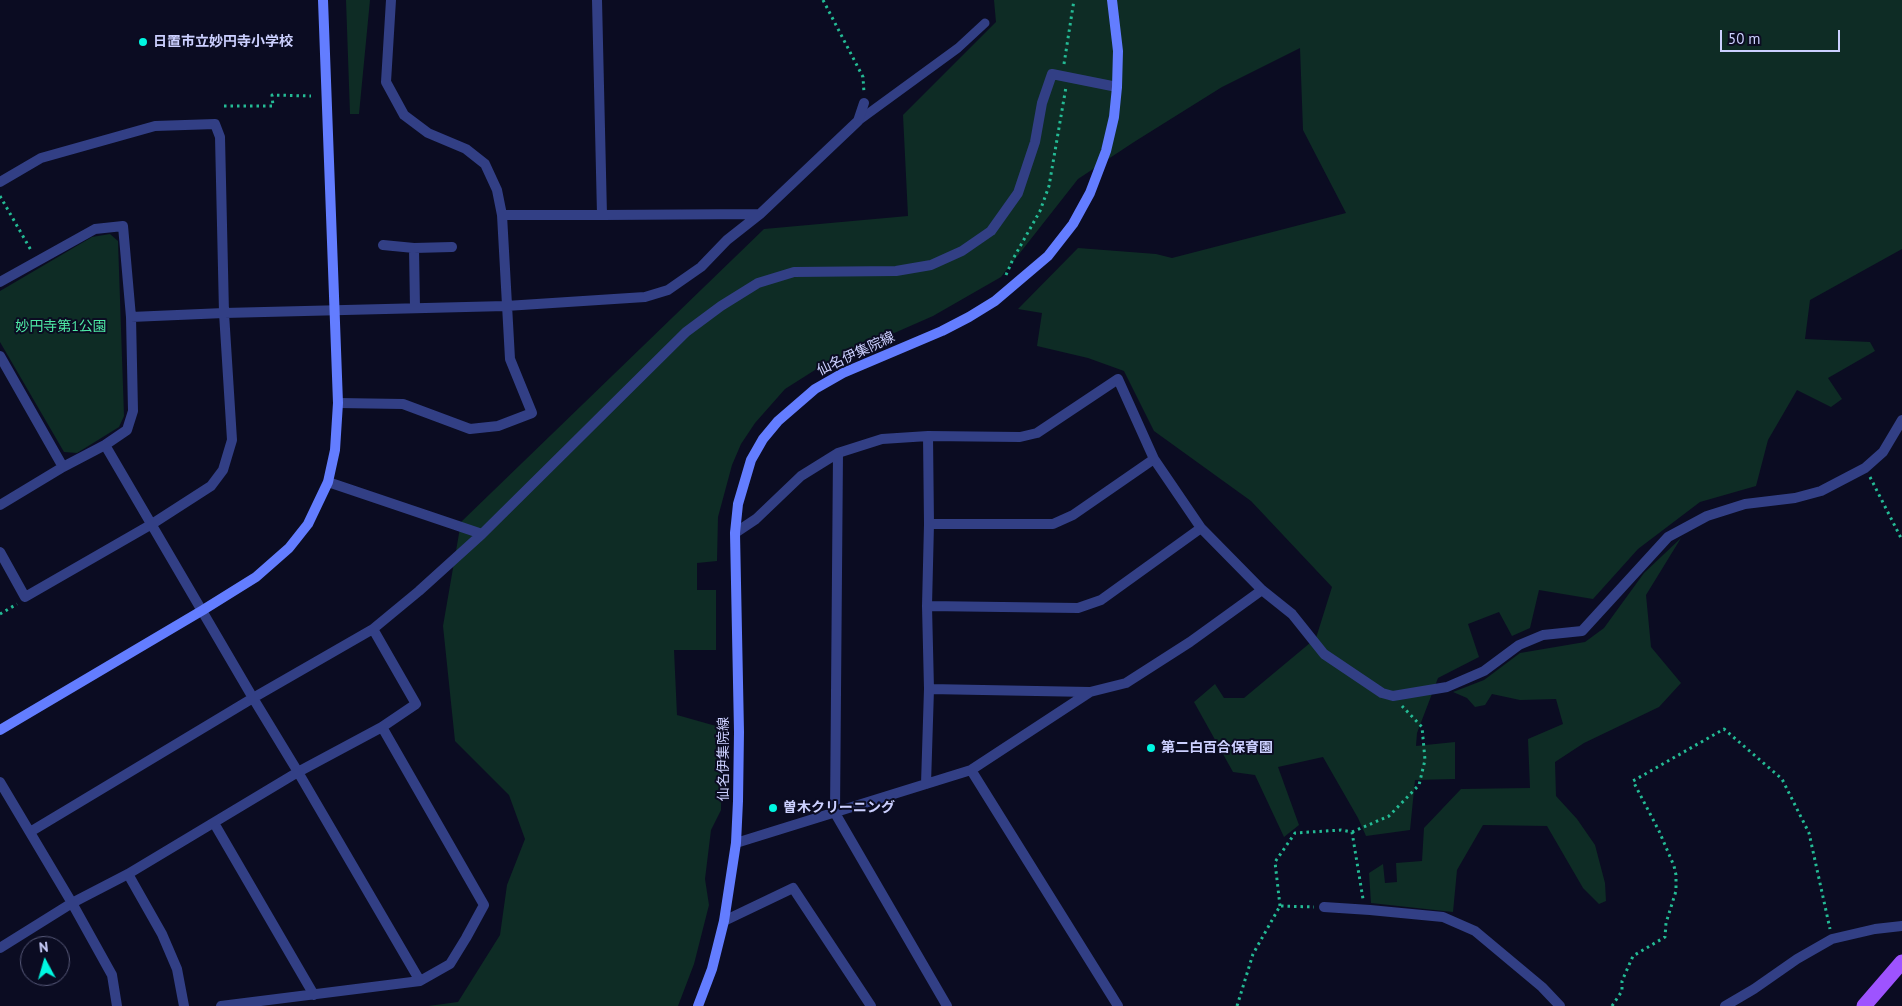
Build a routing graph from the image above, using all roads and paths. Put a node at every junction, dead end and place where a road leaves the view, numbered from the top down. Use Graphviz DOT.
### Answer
graph roads {
  1 [pos="323,0"];
  2 [pos="391,0"];
  3 [pos="597,0"];
  4 [pos="823,0"];
  5 [pos="1074,0"];
  6 [pos="1112,0"];
  7 [pos="985,23"];
  8 [pos="1065,76"];
  9 [pos="1117,87"];
  10 [pos="311,96"];
  11 [pos="864,103"];
  12 [pos="224,106"];
  13 [pos="858,122"];
  14 [pos="0,182"];
  15 [pos="0,196"];
  16 [pos="760,214"];
  17 [pos="502,215"];
  18 [pos="602,215"];
  19 [pos="383,245"];
  20 [pos="452,247"];
  21 [pos="414,248"];
  22 [pos="37,261"];
  23 [pos="1005,276"];
  24 [pos="0,282"];
  25 [pos="506,306"];
  26 [pos="415,308"];
  27 [pos="333,310"];
  28 [pos="224,313"];
  29 [pos="131,317"];
  30 [pos="0,356"];
  31 [pos="338,403"];
  32 [pos="1902,420"];
  33 [pos="928,436"];
  34 [pos="105,445"];
  35 [pos="838,453"];
  36 [pos="1154,459"];
  37 [pos="63,467"];
  38 [pos="1865,468"];
  39 [pos="328,482"];
  40 [pos="0,506"];
  41 [pos="152,524"];
  42 [pos="929,524"];
  43 [pos="1201,528"];
  44 [pos="734,533"];
  45 [pos="482,534"];
  46 [pos="1902,540"];
  47 [pos="0,552"];
  48 [pos="1262,590"];
  49 [pos="25,597"];
  50 [pos="927,606"];
  51 [pos="203,610"];
  52 [pos="0,614"];
  53 [pos="373,629"];
  54 [pos="930,689"];
  55 [pos="1090,692"];
  56 [pos="1393,696"];
  57 [pos="252,698"];
  58 [pos="382,727"];
  59 [pos="0,730"];
  60 [pos="971,770"];
  61 [pos="298,772"];
  62 [pos="0,782"];
  63 [pos="926,784"];
  64 [pos="835,813"];
  65 [pos="214,823"];
  66 [pos="30,832"];
  67 [pos="1352,832"];
  68 [pos="736,843"];
  69 [pos="128,874"];
  70 [pos="72,903"];
  71 [pos="1280,906"];
  72 [pos="1324,907"];
  73 [pos="1364,909"];
  74 [pos="724,921"];
  75 [pos="1902,926"];
  76 [pos="1832,939"];
  77 [pos="0,948"];
  78 [pos="1902,962"];
  79 [pos="420,981"];
  80 [pos="314,995"];
  81 [pos="1114,1005"];
  82 [pos="117,1006"];
  83 [pos="184,1006"];
  84 [pos="221,1006"];
  85 [pos="698,1006"];
  86 [pos="871,1006"];
  87 [pos="947,1006"];
  88 [pos="1237,1006"];
  89 [pos="1560,1006"];
  90 [pos="1612,1006"];
  91 [pos="1726,1006"];
  92 [pos="1864,1006"];
  1 -- 27 [label="main road"];
  2 -- 17 [label="street"];
  3 -- 18 [label="street"];
  4 -- 11 [label="path"];
  5 -- 8 [label="path"];
  6 -- 9 [label="main road, 仙名伊集院線"];
  7 -- 13 [label="lane"];
  8 -- 9 [label="street"];
  8 -- 23 [label="path"];
  8 -- 45 [label="street"];
  9 -- 44 [label="main road, 仙名伊集院線"];
  10 -- 12 [label="path"];
  11 -- 13 [label="street"];
  13 -- 16 [label="street"];
  14 -- 28 [label="street"];
  15 -- 22 [label="path"];
  16 -- 18 [label="street"];
  16 -- 25 [label="street"];
  17 -- 18 [label="street"];
  17 -- 25 [label="street"];
  19 -- 21 [label="street"];
  20 -- 21 [label="street"];
  21 -- 26 [label="street"];
  22 -- 24 [label="street"];
  22 -- 29 [label="street"];
  25 -- 26 [label="street"];
  25 -- 31 [label="street"];
  26 -- 27 [label="street"];
  27 -- 28 [label="street"];
  27 -- 31 [label="main road"];
  28 -- 29 [label="street"];
  28 -- 41 [label="street"];
  29 -- 34 [label="street"];
  30 -- 37 [label="street"];
  31 -- 39 [label="main road"];
  32 -- 38 [label="street"];
  33 -- 35 [label="street"];
  33 -- 36 [label="street"];
  33 -- 42 [label="street"];
  34 -- 37 [label="street"];
  34 -- 41 [label="street"];
  35 -- 44 [label="street"];
  35 -- 64 [label="street"];
  36 -- 42 [label="street"];
  36 -- 43 [label="street"];
  37 -- 40 [label="street"];
  38 -- 46 [label="path"];
  38 -- 56 [label="street"];
  39 -- 45 [label="street"];
  39 -- 51 [label="main road"];
  41 -- 49 [label="street"];
  41 -- 51 [label="street"];
  42 -- 50 [label="street"];
  43 -- 48 [label="street"];
  43 -- 50 [label="street"];
  44 -- 68 [label="main road, 仙名伊集院線"];
  45 -- 53 [label="street"];
  47 -- 49 [label="street"];
  48 -- 55 [label="street"];
  48 -- 56 [label="street"];
  49 -- 52 [label="path"];
  50 -- 54 [label="street"];
  51 -- 57 [label="street"];
  51 -- 59 [label="main road"];
  53 -- 57 [label="street"];
  53 -- 58 [label="street"];
  54 -- 55 [label="street"];
  54 -- 63 [label="street"];
  55 -- 60 [label="street"];
  56 -- 67 [label="path"];
  57 -- 61 [label="street"];
  57 -- 66 [label="street"];
  58 -- 61 [label="street"];
  58 -- 79 [label="street"];
  60 -- 63 [label="street"];
  60 -- 81 [label="street"];
  61 -- 65 [label="street"];
  61 -- 79 [label="street"];
  62 -- 66 [label="street"];
  63 -- 64 [label="street"];
  64 -- 68 [label="street"];
  64 -- 87 [label="street"];
  65 -- 69 [label="street"];
  65 -- 80 [label="street"];
  66 -- 70 [label="street"];
  67 -- 71 [label="path"];
  67 -- 73 [label="path"];
  68 -- 74 [label="main road, 仙名伊集院線"];
  69 -- 70 [label="street"];
  69 -- 83 [label="street"];
  70 -- 77 [label="street"];
  70 -- 82 [label="street"];
  71 -- 72 [label="path"];
  71 -- 88 [label="path"];
  72 -- 73 [label="street"];
  73 -- 89 [label="street"];
  74 -- 85 [label="main road, 仙名伊集院線"];
  74 -- 86 [label="street"];
  75 -- 76 [label="street"];
  76 -- 90 [label="path"];
  76 -- 91 [label="street"];
  78 -- 92 [label="main road"];
  79 -- 80 [label="street"];
  80 -- 84 [label="street"];
}
